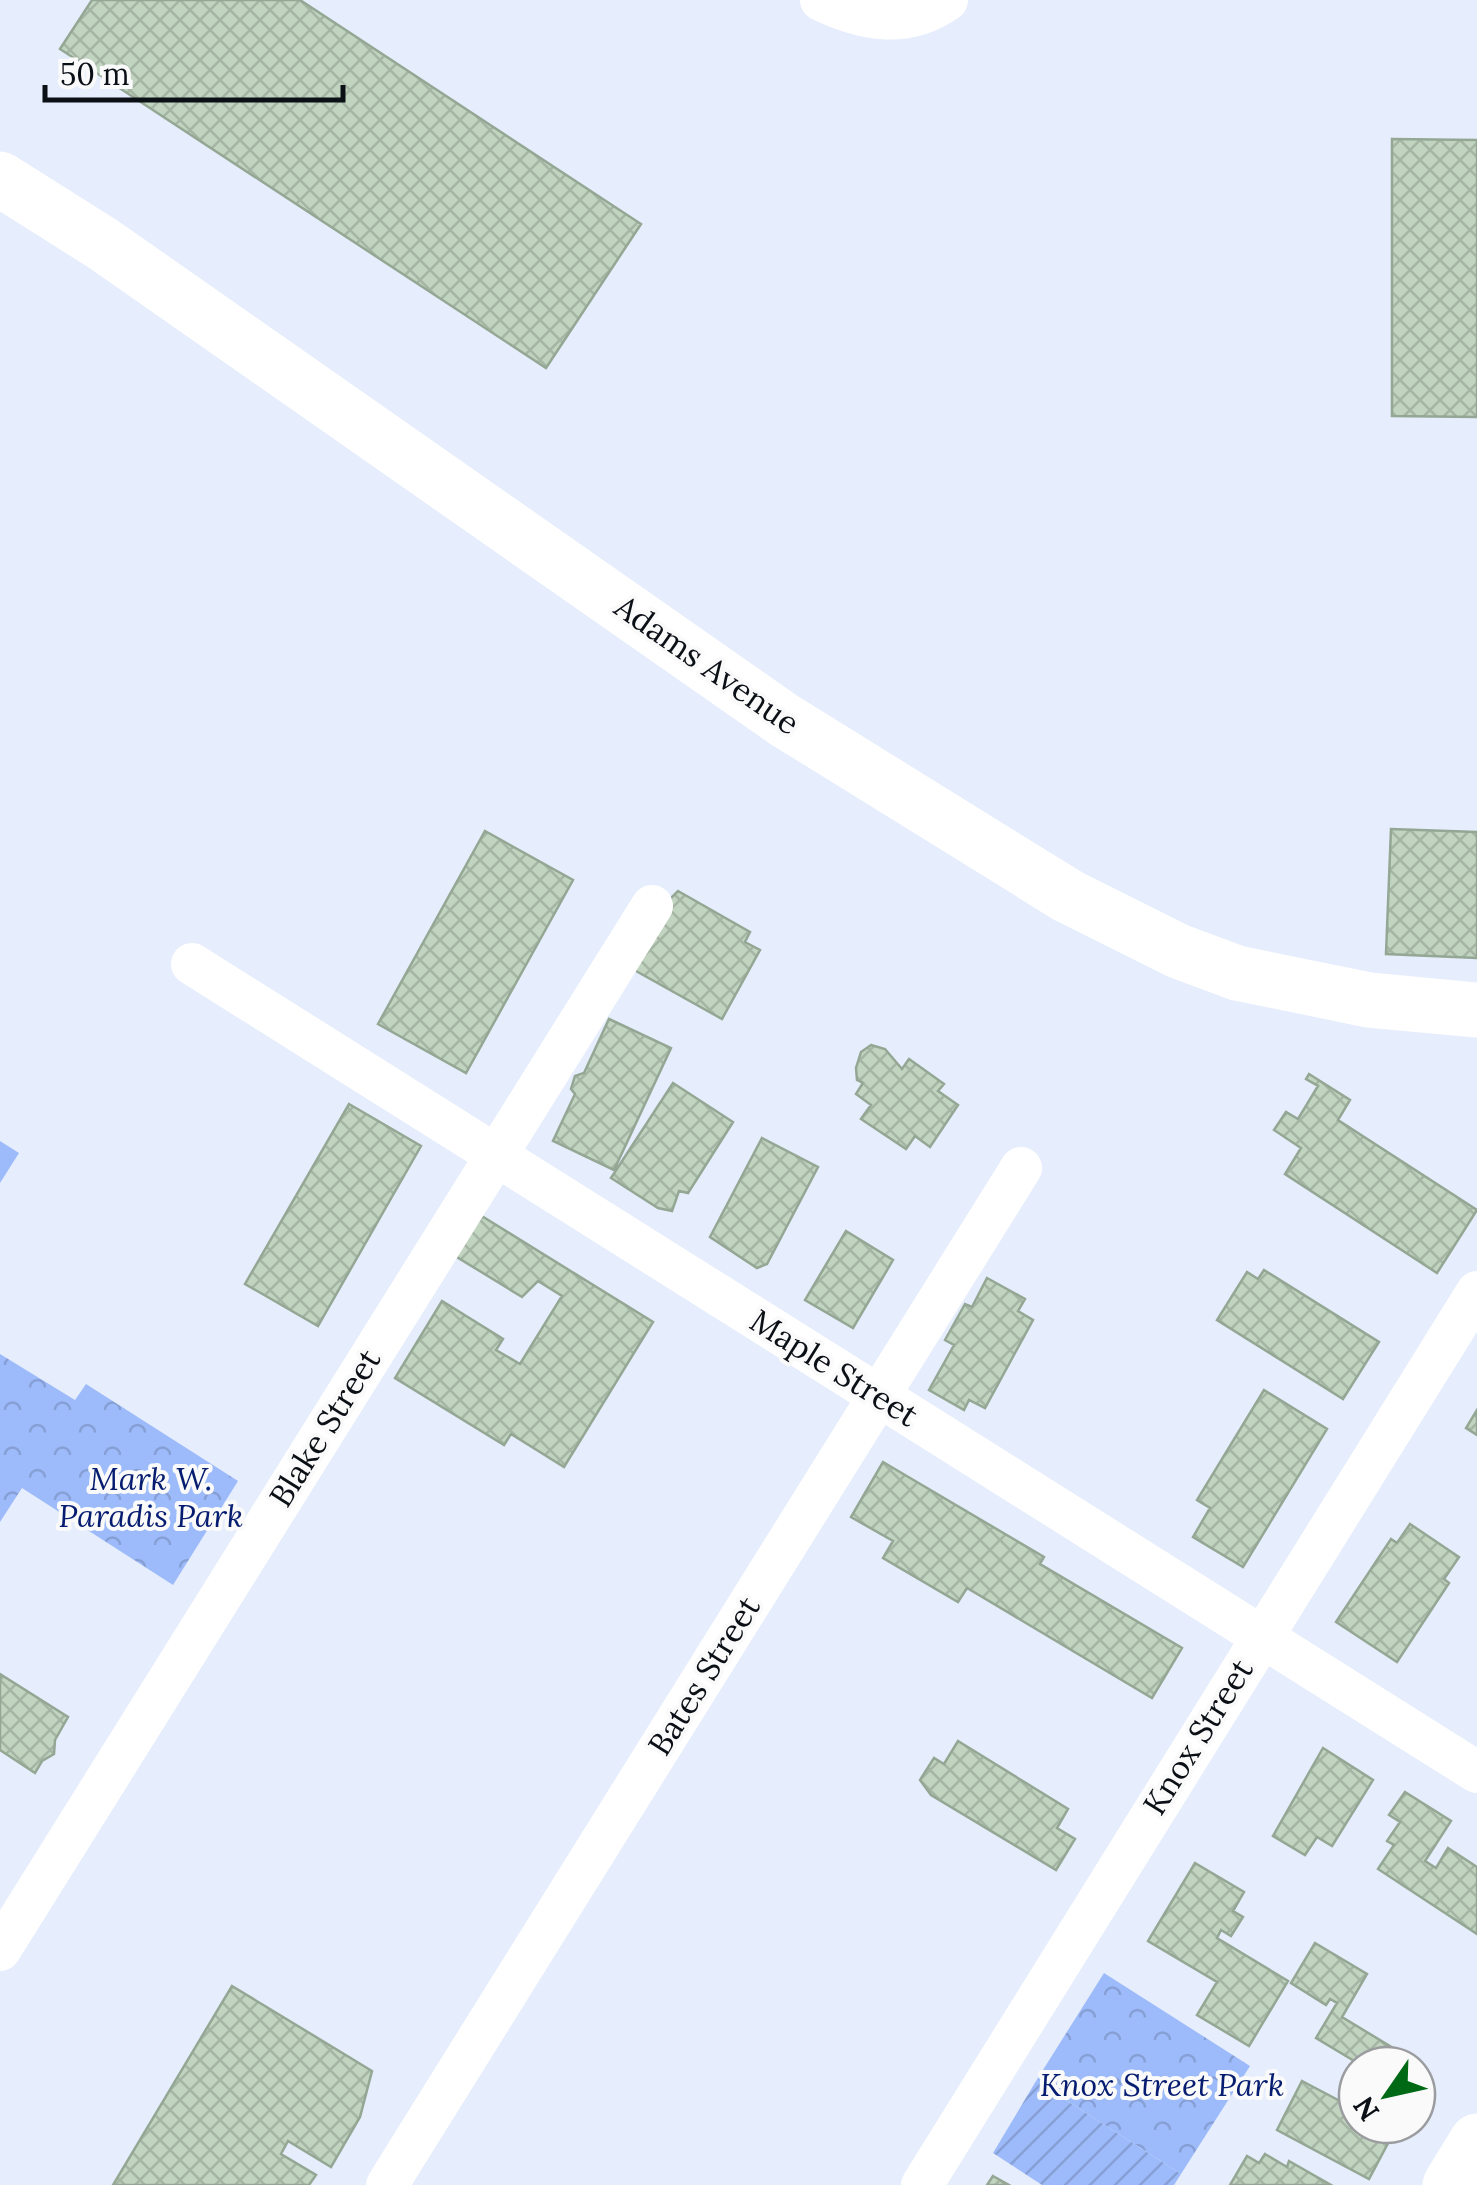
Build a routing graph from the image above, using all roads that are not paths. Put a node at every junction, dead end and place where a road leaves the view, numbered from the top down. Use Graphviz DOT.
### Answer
graph roads {
  1 [pos="821,0"];
  2 [pos="946,0"];
  3 [pos="0,179"];
  4 [pos="652,906"];
  5 [pos="192,964"];
  6 [pos="1477,1010"];
  7 [pos="495,1156"];
  8 [pos="1021,1168"];
  9 [pos="1477,1292"];
  10 [pos="878,1398"];
  11 [pos="1260,1637"];
  12 [pos="1477,1772"];
  13 [pos="0,1950"];
  14 [pos="1477,2140"];
  15 [pos="387,2185"];
  16 [pos="922,2185"];
  17 [pos="1450,2185"];
  1 -- 2 [label="street"];
  3 -- 6 [label="street, Adams Avenue"];
  4 -- 7 [label="street, Blake Street"];
  5 -- 7 [label="street, Maple Street"];
  7 -- 10 [label="street, Maple Street"];
  7 -- 13 [label="street, Blake Street"];
  8 -- 10 [label="street, Bates Street"];
  9 -- 11 [label="street, Knox Street"];
  10 -- 11 [label="street, Maple Street"];
  10 -- 15 [label="street, Bates Street"];
  11 -- 12 [label="street, Maple Street"];
  11 -- 16 [label="street, Knox Street"];
  14 -- 17 [label="street"];
}
